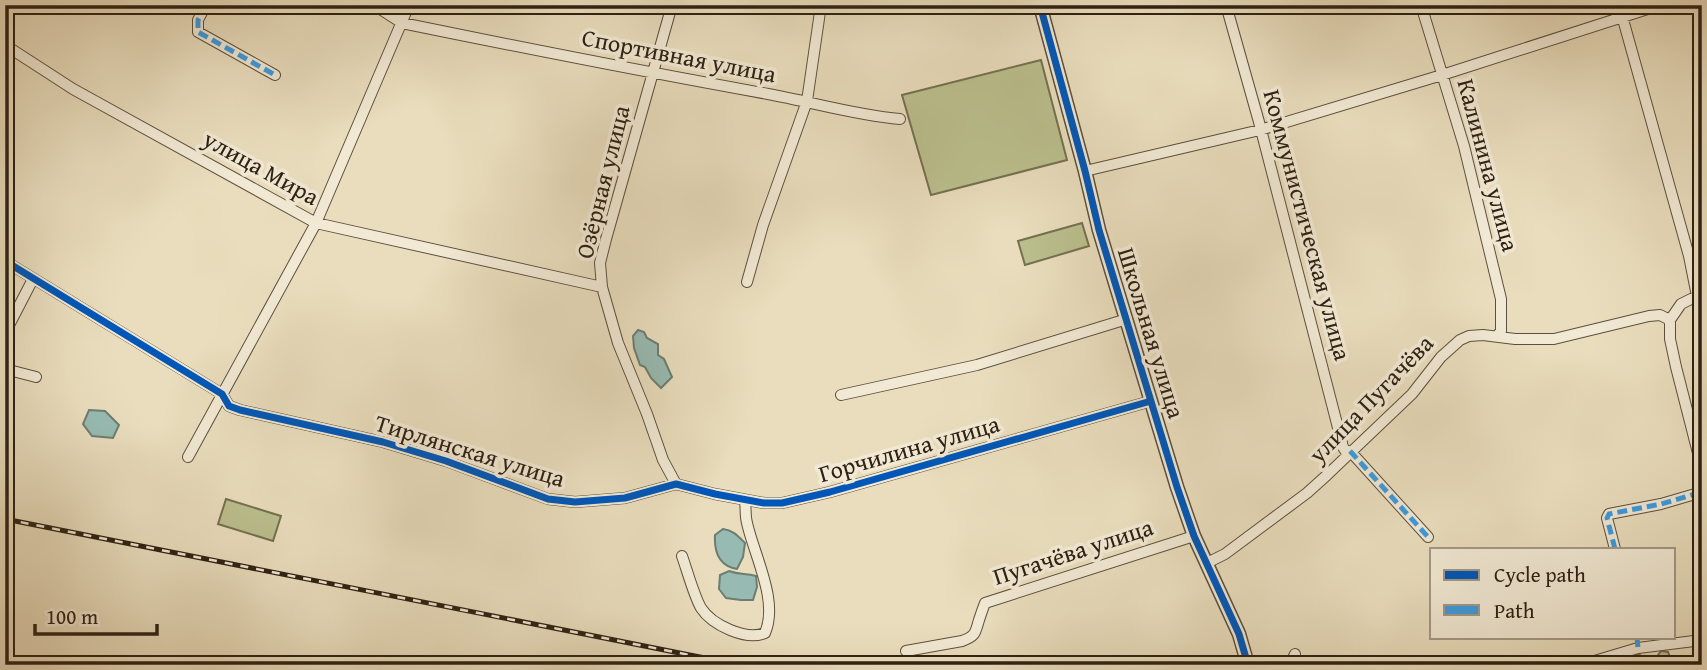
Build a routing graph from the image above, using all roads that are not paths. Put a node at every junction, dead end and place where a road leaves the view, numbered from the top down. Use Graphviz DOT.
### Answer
graph roads {
  1 [pos="206,5"];
  2 [pos="374,5"];
  3 [pos="409,5"];
  4 [pos="673,5"];
  5 [pos="821,5"];
  6 [pos="1040,5"];
  7 [pos="1226,5"];
  8 [pos="1422,5"];
  9 [pos="1619,5"];
  10 [pos="1660,5"];
  11 [pos="1622,17"];
  12 [pos="402,23"];
  13 [pos="5,46"];
  14 [pos="652,74"];
  15 [pos="275,75"];
  16 [pos="1442,75"];
  17 [pos="807,101"];
  18 [pos="900,119"];
  19 [pos="1260,130"];
  20 [pos="1085,171"];
  21 [pos="316,223"];
  22 [pos="5,261"];
  23 [pos="33,279"];
  24 [pos="747,282"];
  25 [pos="602,287"];
  26 [pos="1700,297"];
  27 [pos="1126,319"];
  28 [pos="1670,320"];
  29 [pos="5,333"];
  30 [pos="1497,335"];
  31 [pos="5,369"];
  32 [pos="36,377"];
  33 [pos="222,394"];
  34 [pos="841,395"];
  35 [pos="1151,401"];
  36 [pos="1349,453"];
  37 [pos="188,457"];
  38 [pos="676,484"];
  39 [pos="1702,492"];
  40 [pos="745,500"];
  41 [pos="1194,536"];
  42 [pos="1428,537"];
  43 [pos="1615,548"];
  44 [pos="681,556"];
  45 [pos="1206,563"];
  46 [pos="1637,638"];
  47 [pos="1702,639"];
  48 [pos="1638,648"];
  49 [pos="906,651"];
  50 [pos="1295,654"];
  51 [pos="1248,665"];
  52 [pos="1290,665"];
  53 [pos="1581,665"];
  1 -- 15 [label="street"];
  2 -- 12 [label="street, Спортивная улица"];
  3 -- 12 [label="street"];
  4 -- 14 [label="street, Озёрная улица"];
  5 -- 17 [label="street"];
  6 -- 20 [label="street, Школьная улица"];
  7 -- 19 [label="street, Коммунистическая улица"];
  8 -- 16 [label="street, Калинина улица"];
  9 -- 11 [label="street"];
  10 -- 11 [label="street"];
  11 -- 16 [label="street"];
  11 -- 26 [label="street"];
  12 -- 14 [label="street, Спортивная улица"];
  12 -- 21 [label="street"];
  13 -- 21 [label="street, улица Мира"];
  14 -- 17 [label="street, Спортивная улица"];
  14 -- 25 [label="street, Озёрная улица"];
  16 -- 19 [label="street"];
  16 -- 30 [label="street, Калинина улица"];
  17 -- 18 [label="street, Спортивная улица"];
  17 -- 24 [label="street"];
  19 -- 20 [label="street"];
  19 -- 36 [label="street, Коммунистическая улица"];
  20 -- 27 [label="street, Школьная улица"];
  21 -- 25 [label="street, улица Мира"];
  21 -- 33 [label="street"];
  22 -- 23 [label="street, Тирлянская улица"];
  23 -- 29 [label="street"];
  23 -- 33 [label="street, Тирлянская улица"];
  25 -- 38 [label="street, Озёрная улица"];
  26 -- 28 [label="street"];
  27 -- 34 [label="street"];
  27 -- 35 [label="street, Школьная улица"];
  28 -- 30 [label="street, улица Пугачёва"];
  28 -- 39 [label="street"];
  30 -- 36 [label="street, улица Пугачёва"];
  31 -- 32 [label="street"];
  33 -- 37 [label="street"];
  33 -- 38 [label="street, Тирлянская улица"];
  35 -- 40 [label="street, Горчилина улица"];
  35 -- 41 [label="street, Школьная улица"];
  36 -- 42 [label="street"];
  36 -- 45 [label="street, улица Пугачёва"];
  38 -- 40 [label="street, Горчилина улица"];
  39 -- 43 [label="street"];
  40 -- 44 [label="street"];
  41 -- 45 [label="street, Школьная улица"];
  41 -- 49 [label="street, Пугачёва улица"];
  45 -- 51 [label="street, Школьная улица"];
  46 -- 48 [label="street"];
  47 -- 48 [label="street"];
  48 -- 53 [label="street"];
  50 -- 52 [label="street"];
}
